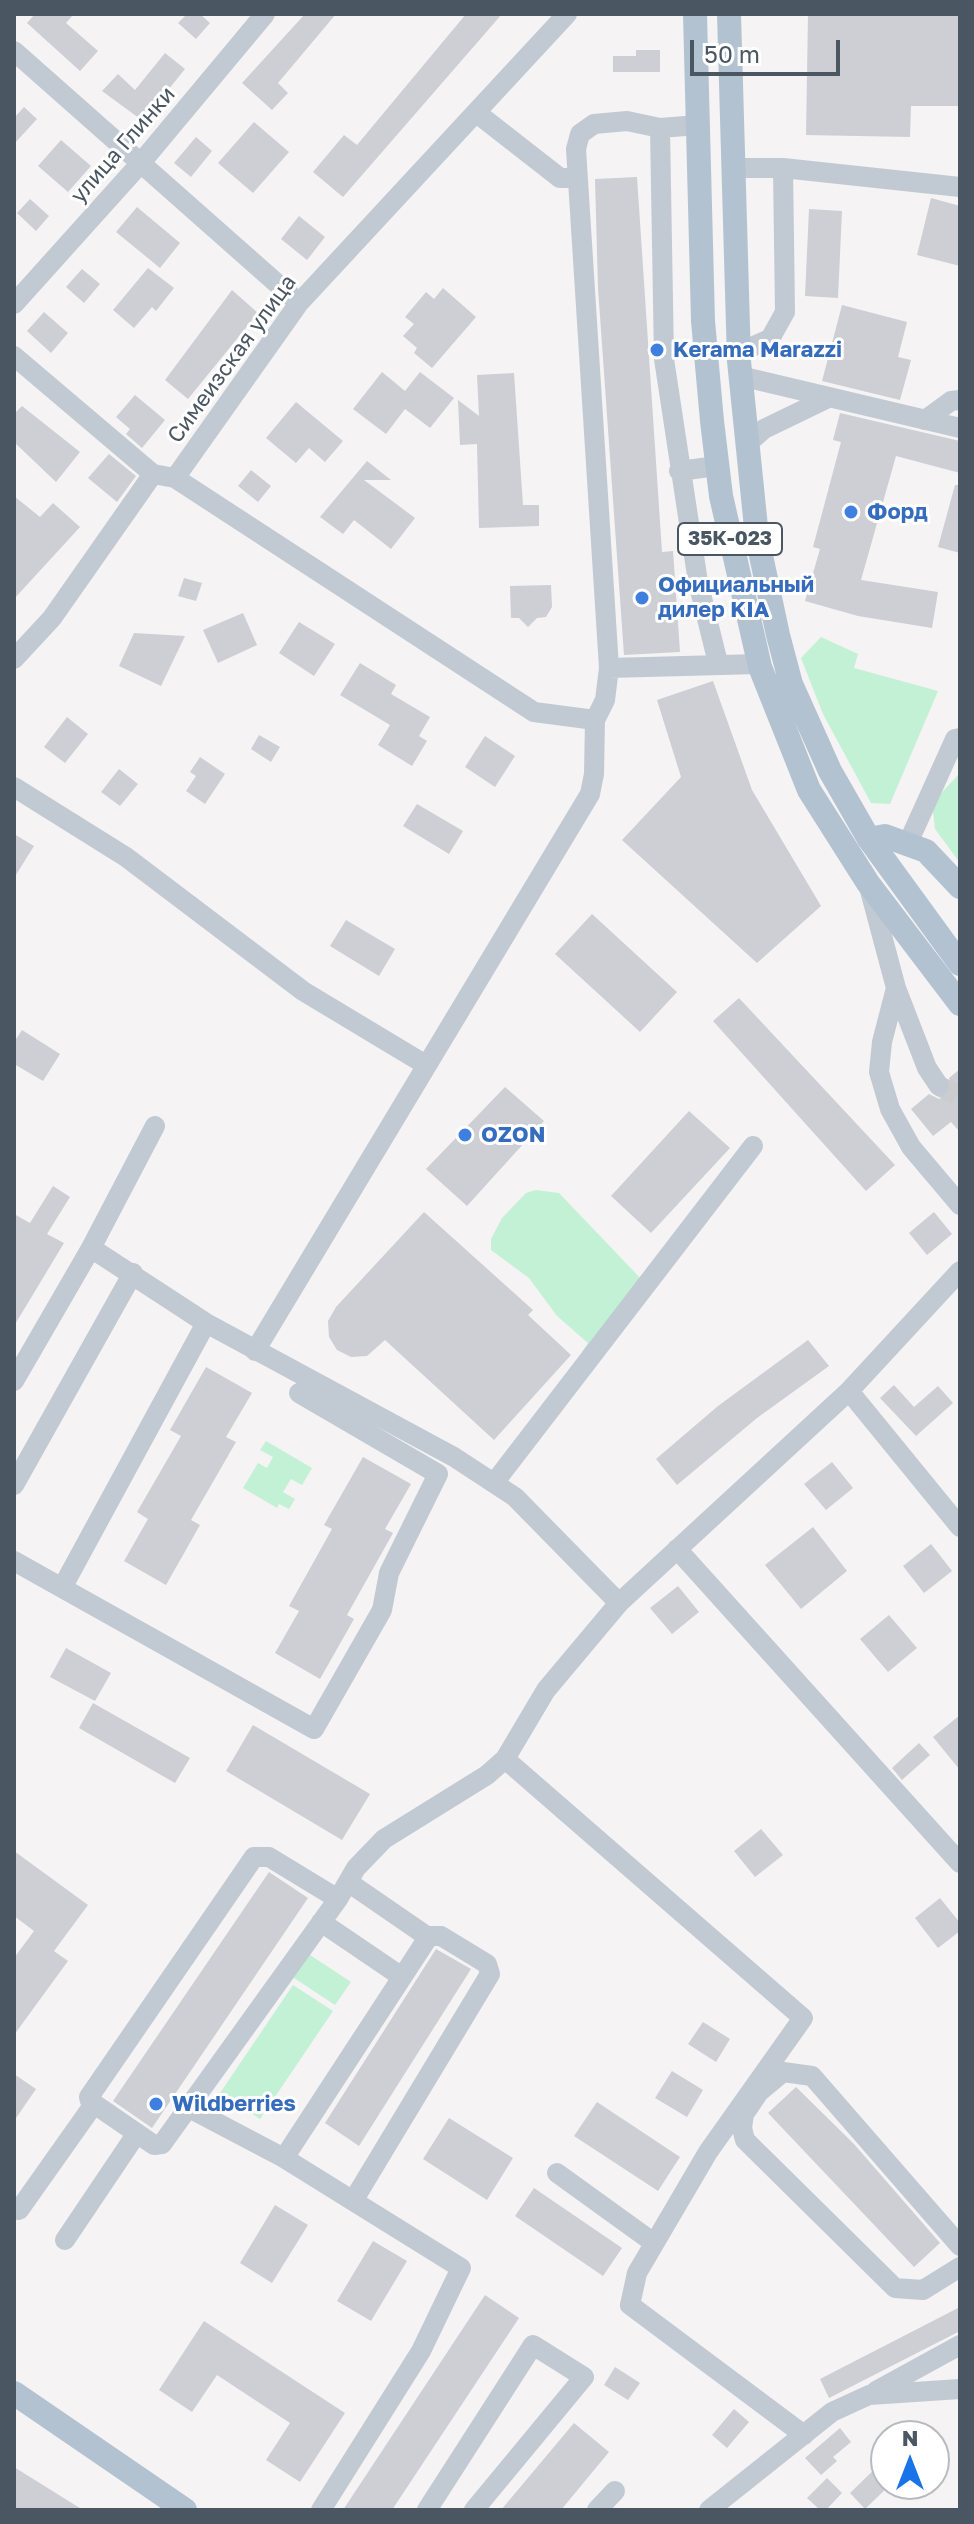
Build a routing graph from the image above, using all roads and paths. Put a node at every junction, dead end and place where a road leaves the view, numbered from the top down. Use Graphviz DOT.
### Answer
graph roads {
  1 [pos="265,14"];
  2 [pos="567,14"];
  3 [pos="695,14"];
  4 [pos="729,14"];
  5 [pos="14,51"];
  6 [pos="478,114"];
  7 [pos="698,125"];
  8 [pos="660,128"];
  9 [pos="139,165"];
  10 [pos="734,168"];
  11 [pos="783,168"];
  12 [pos="576,178"];
  13 [pos="960,187"];
  14 [pos="299,303"];
  15 [pos="14,304"];
  16 [pos="14,356"];
  17 [pos="739,364"];
  18 [pos="826,399"];
  19 [pos="960,400"];
  20 [pos="925,420"];
  21 [pos="960,428"];
  22 [pos="747,444"];
  23 [pos="717,466"];
  24 [pos="679,471"];
  25 [pos="153,474"];
  26 [pos="175,478"];
  27 [pos="14,659"];
  28 [pos="718,663"];
  29 [pos="759,664"];
  30 [pos="609,668"];
  31 [pos="595,720"];
  32 [pos="960,738"];
  33 [pos="14,787"];
  34 [pos="869,839"];
  35 [pos="908,843"];
  36 [pos="868,883"];
  37 [pos="960,887"];
  38 [pos="960,964"];
  39 [pos="896,988"];
  40 [pos="957,994"];
  41 [pos="426,1065"];
  42 [pos="939,1086"];
  43 [pos="155,1126"];
  44 [pos="753,1146"];
  45 [pos="960,1205"];
  46 [pos="91,1248"];
  47 [pos="960,1271"];
  48 [pos="133,1273"];
  49 [pos="206,1323"];
  50 [pos="255,1351"];
  51 [pos="14,1381"];
  52 [pos="849,1391"];
  53 [pos="299,1393"];
  54 [pos="494,1483"];
  55 [pos="14,1485"];
  56 [pos="960,1527"];
  57 [pos="677,1549"];
  58 [pos="14,1561"];
  59 [pos="62,1588"];
  60 [pos="619,1603"];
  61 [pos="505,1759"];
  62 [pos="960,1863"];
  63 [pos="343,1890"];
  64 [pos="321,1922"];
  65 [pos="428,1937"];
  66 [pos="402,1977"];
  67 [pos="94,2104"];
  68 [pos="189,2108"];
  69 [pos="137,2133"];
  70 [pos="284,2158"];
  71 [pos="557,2173"];
  72 [pos="353,2201"];
  73 [pos="19,2210"];
  74 [pos="65,2240"];
  75 [pos="654,2243"];
  76 [pos="960,2246"];
  77 [pos="960,2267"];
  78 [pos="960,2345"];
  79 [pos="960,2389"];
  80 [pos="14,2393"];
  81 [pos="869,2395"];
  82 [pos="804,2435"];
  83 [pos="615,2491"];
  84 [pos="185,2510"];
  85 [pos="321,2510"];
  86 [pos="427,2510"];
  87 [pos="474,2510"];
  88 [pos="597,2510"];
  89 [pos="709,2510"];
  1 -- 9 [label="street, улица Глинки"];
  2 -- 6 [label="street, Симеизская улица"];
  3 -- 7 [label="main road, 35К-023"];
  4 -- 10 [label="main road, 35К-023"];
  5 -- 9 [label="street"];
  6 -- 12 [label="street"];
  6 -- 14 [label="street, Симеизская улица"];
  7 -- 8 [label="street"];
  7 -- 23 [label="main road, 35К-023"];
  8 -- 12 [label="street"];
  8 -- 24 [label="street"];
  9 -- 14 [label="street"];
  9 -- 15 [label="street, улица Глинки"];
  10 -- 11 [label="street"];
  10 -- 17 [label="main road, 35К-023"];
  11 -- 13 [label="street"];
  11 -- 17 [label="street"];
  12 -- 30 [label="street"];
  14 -- 26 [label="street, Симеизская улица"];
  16 -- 25 [label="street"];
  17 -- 18 [label="street"];
  17 -- 22 [label="main road, 35К-023"];
  18 -- 20 [label="street"];
  18 -- 22 [label="street"];
  19 -- 20 [label="street"];
  20 -- 21 [label="street"];
  22 -- 34 [label="main road, 35К-023"];
  23 -- 24 [label="street"];
  23 -- 29 [label="main road, 35К-023"];
  24 -- 28 [label="street"];
  25 -- 26 [label="street, Симеизская улица"];
  25 -- 27 [label="street"];
  26 -- 31 [label="street"];
  28 -- 29 [label="street"];
  28 -- 30 [label="street"];
  29 -- 36 [label="main road, 35К-023"];
  30 -- 31 [label="street"];
  31 -- 41 [label="street"];
  32 -- 35 [label="street"];
  33 -- 41 [label="street"];
  34 -- 35 [label="main road"];
  34 -- 38 [label="main road, 35К-023"];
  35 -- 37 [label="main road"];
  36 -- 39 [label="street"];
  36 -- 40 [label="main road, 35К-023"];
  39 -- 42 [label="street"];
  39 -- 45 [label="street"];
  41 -- 50 [label="street"];
  43 -- 46 [label="street"];
  44 -- 54 [label="street"];
  46 -- 48 [label="street"];
  46 -- 51 [label="street"];
  47 -- 52 [label="street"];
  48 -- 49 [label="street"];
  48 -- 55 [label="street"];
  49 -- 50 [label="street"];
  49 -- 59 [label="street"];
  50 -- 54 [label="street"];
  52 -- 56 [label="street"];
  52 -- 57 [label="street"];
  53 -- 59 [label="street"];
  54 -- 60 [label="street"];
  57 -- 60 [label="street"];
  57 -- 62 [label="street"];
  58 -- 59 [label="street"];
  60 -- 61 [label="street"];
  61 -- 63 [label="street"];
  61 -- 75 [label="street"];
  63 -- 64 [label="street"];
  63 -- 65 [label="street"];
  63 -- 67 [label="street"];
  64 -- 66 [label="street"];
  64 -- 68 [label="street"];
  65 -- 66 [label="street"];
  65 -- 72 [label="street"];
  66 -- 70 [label="street"];
  67 -- 69 [label="street"];
  67 -- 73 [label="street"];
  68 -- 69 [label="street"];
  68 -- 70 [label="street"];
  69 -- 74 [label="street"];
  70 -- 72 [label="street"];
  71 -- 75 [label="street"];
  72 -- 85 [label="street"];
  75 -- 82 [label="street"];
  76 -- 77 [label="street"];
  78 -- 81 [label="street"];
  79 -- 81 [label="street"];
  80 -- 84 [label="main road"];
  81 -- 82 [label="street"];
  82 -- 89 [label="street"];
  83 -- 88 [label="street"];
  86 -- 87 [label="street"];
}
